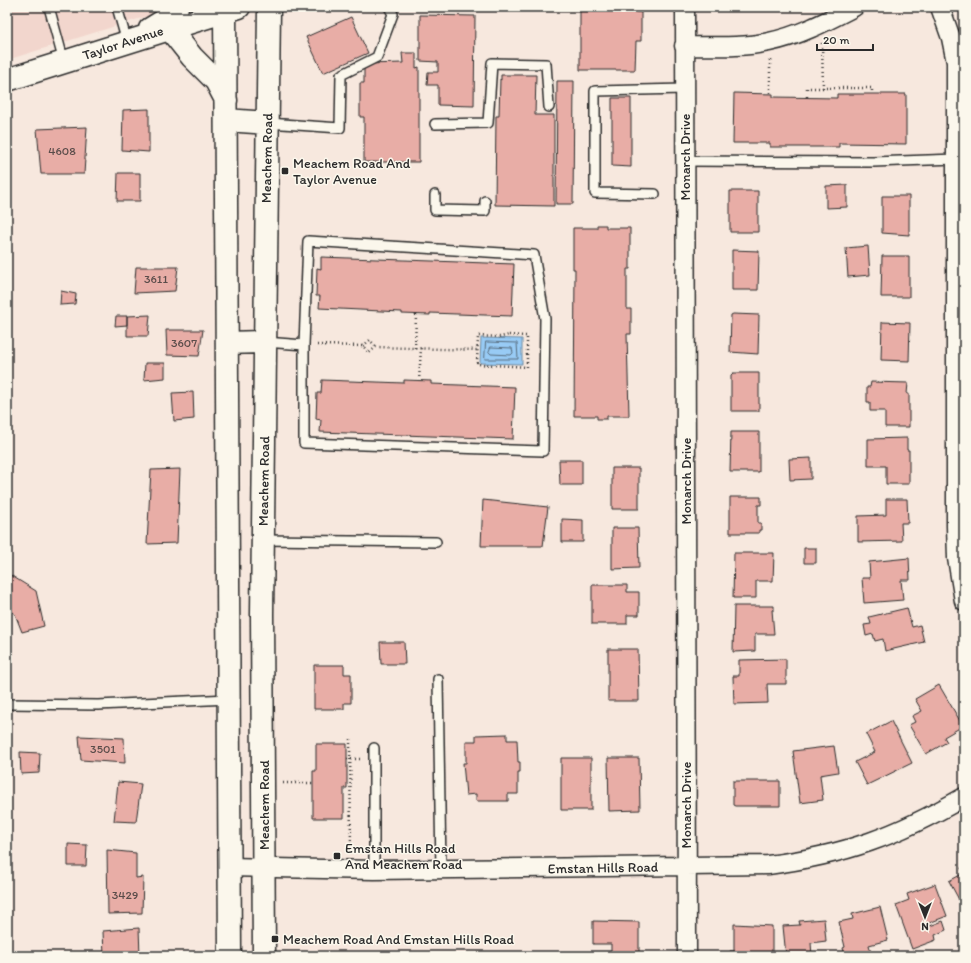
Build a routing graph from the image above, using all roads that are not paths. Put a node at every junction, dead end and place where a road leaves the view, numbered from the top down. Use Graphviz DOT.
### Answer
graph roads {
  1 [pos="49,7"];
  2 [pos="117,7"];
  3 [pos="177,7"];
  4 [pos="269,7"];
  5 [pos="389,7"];
  6 [pos="685,7"];
  7 [pos="854,7"];
  8 [pos="940,7"];
  9 [pos="230,8"];
  10 [pos="169,28"];
  11 [pos="127,42"];
  12 [pos="684,46"];
  13 [pos="64,62"];
  14 [pos="7,80"];
  15 [pos="685,89"];
  16 [pos="548,107"];
  17 [pos="226,110"];
  18 [pos="268,122"];
  19 [pos="435,124"];
  20 [pos="956,159"];
  21 [pos="685,161"];
  22 [pos="655,194"];
  23 [pos="435,195"];
  24 [pos="485,201"];
  25 [pos="265,342"];
  26 [pos="228,343"];
  27 [pos="304,344"];
  28 [pos="263,540"];
  29 [pos="436,542"];
  30 [pos="964,601"];
  31 [pos="229,614"];
  32 [pos="262,614"];
  33 [pos="438,679"];
  34 [pos="229,699"];
  35 [pos="7,704"];
  36 [pos="374,748"];
  37 [pos="964,798"];
  38 [pos="229,867"];
  39 [pos="264,867"];
  40 [pos="686,867"];
  41 [pos="374,870"];
  42 [pos="441,870"];
  43 [pos="230,956"];
  44 [pos="264,956"];
  45 [pos="687,956"];
  1 -- 13 [label="lane"];
  2 -- 11 [label="lane"];
  3 -- 11 [label="street"];
  4 -- 18 [label="street, Meachem Road"];
  5 -- 18 [label="lane"];
  6 -- 12 [label="street, Monarch Drive"];
  7 -- 12 [label="street"];
  8 -- 20 [label="street"];
  9 -- 10 [label="street, Taylor Avenue"];
  9 -- 17 [label="street"];
  10 -- 11 [label="street, Taylor Avenue"];
  10 -- 17 [label="street"];
  11 -- 13 [label="street, Taylor Avenue"];
  12 -- 15 [label="street, Monarch Drive"];
  13 -- 14 [label="street, Taylor Avenue"];
  15 -- 21 [label="street, Monarch Drive"];
  15 -- 22 [label="lane"];
  16 -- 19 [label="lane"];
  17 -- 18 [label="street"];
  17 -- 26 [label="street"];
  18 -- 25 [label="street, Meachem Road"];
  20 -- 21 [label="lane"];
  20 -- 30 [label="street"];
  21 -- 40 [label="street, Monarch Drive"];
  23 -- 24 [label="lane"];
  25 -- 26 [label="street"];
  25 -- 27 [label="lane"];
  25 -- 28 [label="street, Meachem Road"];
  26 -- 31 [label="street"];
  27 -- 27 [label="lane"];
  28 -- 29 [label="lane"];
  28 -- 32 [label="street, Meachem Road"];
  31 -- 32 [label="street"];
  31 -- 34 [label="street"];
  32 -- 39 [label="street, Meachem Road"];
  33 -- 42 [label="lane"];
  34 -- 35 [label="lane"];
  34 -- 38 [label="street"];
  36 -- 41 [label="lane"];
  37 -- 40 [label="street, Emstan Hills Road"];
  38 -- 39 [label="street, Emstan Hills Road"];
  38 -- 43 [label="street"];
  39 -- 41 [label="street, Emstan Hills Road"];
  39 -- 44 [label="street, Meachem Road"];
  40 -- 42 [label="street, Emstan Hills Road"];
  40 -- 45 [label="street, Monarch Drive"];
  41 -- 42 [label="street, Emstan Hills Road"];
}
